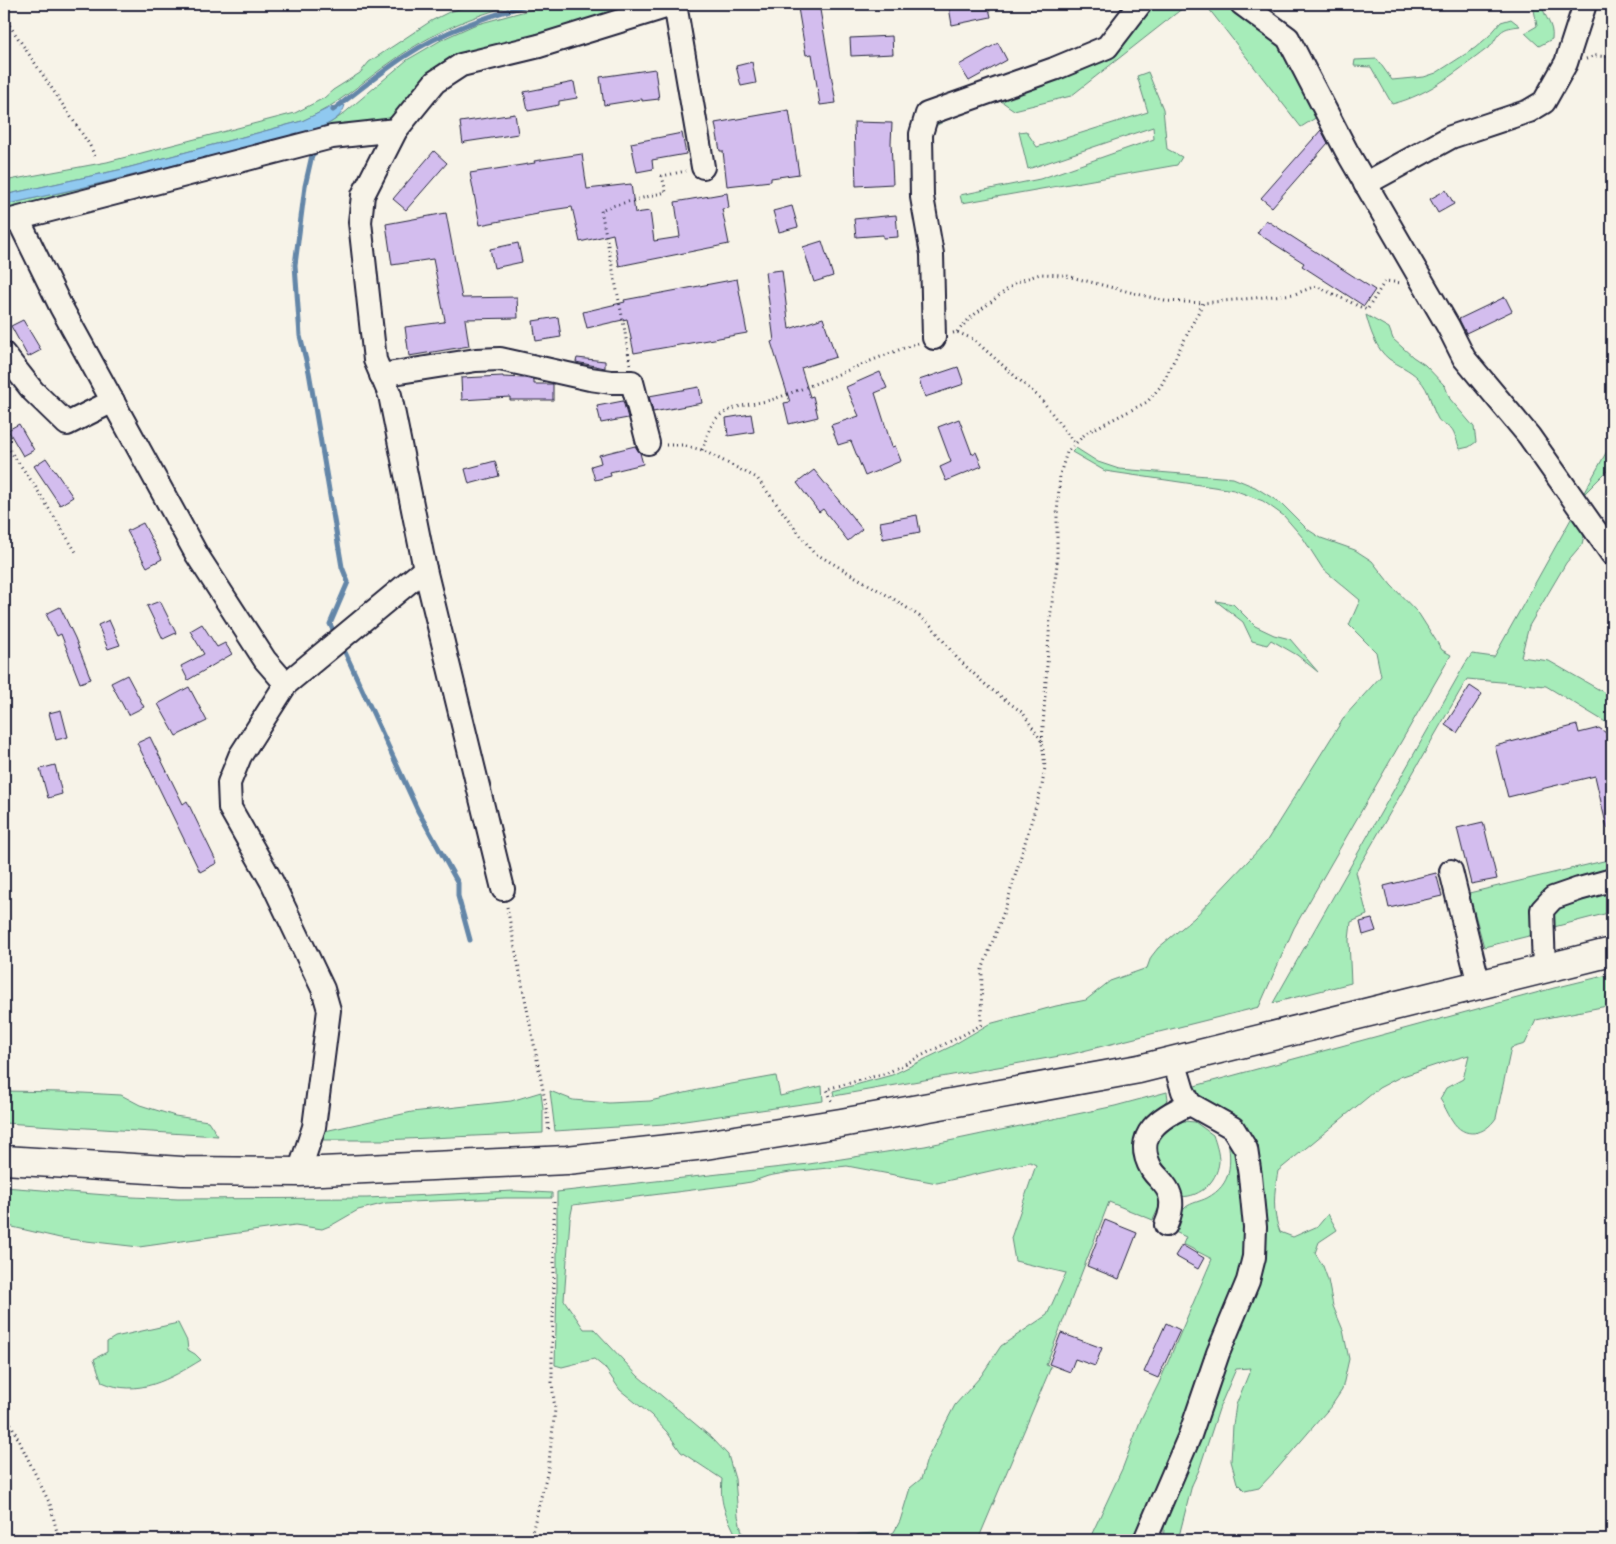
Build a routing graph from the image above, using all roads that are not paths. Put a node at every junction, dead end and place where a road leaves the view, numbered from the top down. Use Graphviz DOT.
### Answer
graph roads {
  1 [pos="675,4"];
  2 [pos="1140,4"];
  3 [pos="1242,4"];
  4 [pos="1585,4"];
  5 [pos="396,130"];
  6 [pos="703,168"];
  7 [pos="1365,184"];
  8 [pos="11,221"];
  9 [pos="934,338"];
  10 [pos="4,354"];
  11 [pos="382,375"];
  12 [pos="113,402"];
  13 [pos="648,443"];
  14 [pos="1612,554"];
  15 [pos="425,569"];
  16 [pos="286,684"];
  17 [pos="1451,871"];
  18 [pos="1612,880"];
  19 [pos="503,890"];
  20 [pos="1612,952"];
  21 [pos="1544,969"];
  22 [pos="1479,985"];
  23 [pos="1174,1061"];
  24 [pos="1190,1104"];
  25 [pos="4,1160"];
  26 [pos="299,1172"];
  27 [pos="1166,1225"];
  28 [pos="1145,1540"];
  1 -- 5 [label="street"];
  1 -- 6 [label="street"];
  2 -- 9 [label="street"];
  3 -- 7 [label="street"];
  4 -- 7 [label="street"];
  5 -- 8 [label="street"];
  5 -- 11 [label="street"];
  7 -- 14 [label="street"];
  8 -- 12 [label="street"];
  10 -- 12 [label="street"];
  11 -- 13 [label="street"];
  11 -- 15 [label="street"];
  12 -- 16 [label="street"];
  15 -- 16 [label="street"];
  15 -- 19 [label="street"];
  16 -- 26 [label="street"];
  17 -- 22 [label="street"];
  18 -- 21 [label="street"];
  20 -- 21 [label="highway"];
  21 -- 22 [label="highway"];
  22 -- 23 [label="highway"];
  23 -- 24 [label="street"];
  23 -- 26 [label="highway"];
  24 -- 27 [label="street"];
  24 -- 28 [label="street"];
  25 -- 26 [label="highway"];
}
